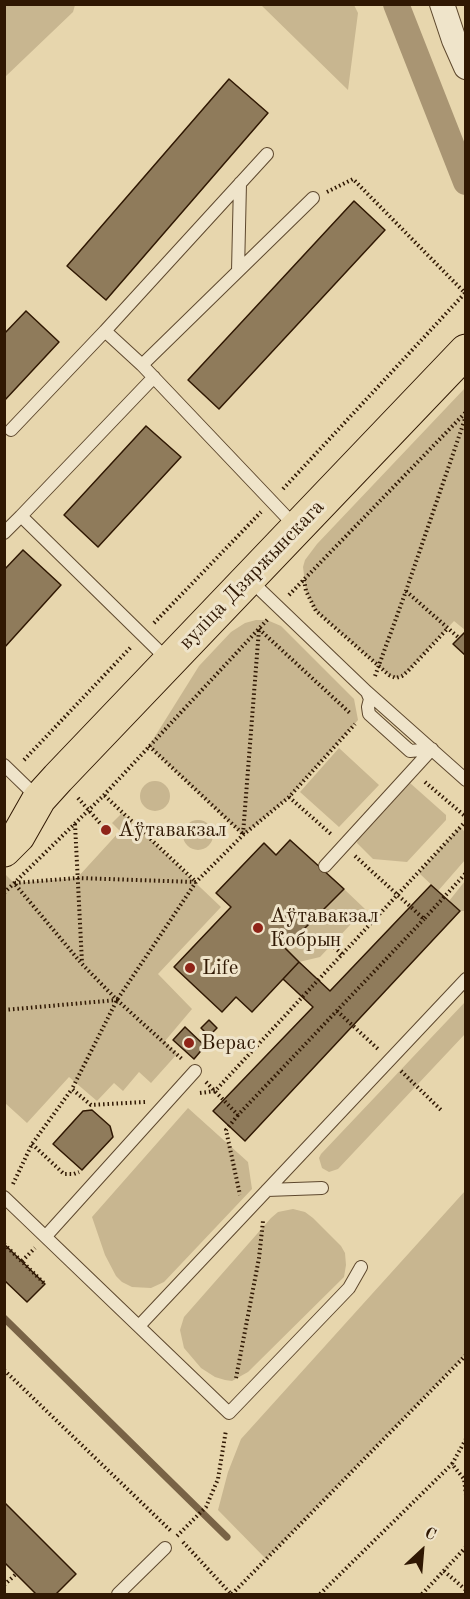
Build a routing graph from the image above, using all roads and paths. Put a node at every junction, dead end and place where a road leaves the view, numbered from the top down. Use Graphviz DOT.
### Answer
graph roads {
  1 [pos="442,4"];
  2 [pos="465,67"];
  3 [pos="267,154"];
  4 [pos="240,183"];
  5 [pos="313,198"];
  6 [pos="238,271"];
  7 [pos="465,293"];
  8 [pos="105,331"];
  9 [pos="465,351"];
  10 [pos="142,365"];
  11 [pos="154,377"];
  12 [pos="465,414"];
  13 [pos="12,430"];
  14 [pos="271,502"];
  15 [pos="21,516"];
  16 [pos="297,528"];
  17 [pos="4,533"];
  18 [pos="248,579"];
  19 [pos="304,579"];
  20 [pos="406,591"];
  21 [pos="279,607"];
  22 [pos="448,628"];
  23 [pos="259,629"];
  24 [pos="142,635"];
  25 [pos="459,638"];
  26 [pos="170,662"];
  27 [pos="379,666"];
  28 [pos="367,692"];
  29 [pos="149,746"];
  30 [pos="432,749"];
  31 [pos="8,768"];
  32 [pos="465,780"];
  33 [pos="49,788"];
  34 [pos="104,795"];
  35 [pos="289,797"];
  36 [pos="89,810"];
  37 [pos="4,821"];
  38 [pos="465,821"];
  39 [pos="75,824"];
  40 [pos="106,830"];
  41 [pos="243,835"];
  42 [pos="344,846"];
  43 [pos="4,850"];
  44 [pos="325,866"];
  45 [pos="465,873"];
  46 [pos="78,878"];
  47 [pos="195,882"];
  48 [pos="14,883"];
  49 [pos="4,893"];
  50 [pos="398,895"];
  51 [pos="424,919"];
  52 [pos="334,947"];
  53 [pos="342,955"];
  54 [pos="82,964"];
  55 [pos="465,979"];
  56 [pos="117,1000"];
  57 [pos="4,1010"];
  58 [pos="195,1071"];
  59 [pos="72,1089"];
  60 [pos="215,1091"];
  61 [pos="171,1097"];
  62 [pos="142,1102"];
  63 [pos="135,1111"];
  64 [pos="238,1115"];
  65 [pos="32,1144"];
  66 [pos="82,1170"];
  67 [pos="322,1188"];
  68 [pos="267,1190"];
  69 [pos="5,1198"];
  70 [pos="250,1207"];
  71 [pos="46,1236"];
  72 [pos="4,1244"];
  73 [pos="361,1267"];
  74 [pos="45,1284"];
  75 [pos="139,1326"];
  76 [pos="465,1355"];
  77 [pos="4,1370"];
  78 [pos="229,1413"];
  79 [pos="465,1439"];
  80 [pos="452,1464"];
  81 [pos="465,1495"];
  82 [pos="177,1536"];
  83 [pos="465,1547"];
  84 [pos="165,1548"];
  85 [pos="444,1570"];
  86 [pos="16,1574"];
  87 [pos="4,1585"];
  88 [pos="465,1590"];
  89 [pos="118,1594"];
  90 [pos="231,1594"];
  91 [pos="320,1594"];
  92 [pos="422,1594"];
  1 -- 2 [label="street"];
  3 -- 4 [label="lane"];
  4 -- 6 [label="lane"];
  4 -- 8 [label="lane"];
  5 -- 6 [label="lane"];
  5 -- 7 [label="path"];
  6 -- 10 [label="lane"];
  7 -- 14 [label="path"];
  8 -- 10 [label="lane"];
  8 -- 13 [label="lane"];
  9 -- 16 [label="main road, вуліца Дзяржынскага"];
  10 -- 11 [label="lane"];
  11 -- 14 [label="lane"];
  11 -- 15 [label="lane"];
  12 -- 19 [label="path"];
  12 -- 20 [label="path"];
  14 -- 16 [label="lane"];
  14 -- 24 [label="path"];
  15 -- 17 [label="lane"];
  15 -- 24 [label="lane"];
  16 -- 18 [label="main road, вуліца Дзяржынскага"];
  18 -- 21 [label="lane"];
  18 -- 26 [label="main road, вуліца Дзяржынскага"];
  19 -- 21 [label="path"];
  19 -- 27 [label="path"];
  20 -- 22 [label="path"];
  20 -- 27 [label="path"];
  21 -- 23 [label="path"];
  21 -- 28 [label="lane"];
  22 -- 25 [label="path"];
  22 -- 27 [label="path"];
  23 -- 29 [label="path"];
  23 -- 35 [label="path"];
  23 -- 41 [label="path"];
  24 -- 26 [label="lane"];
  24 -- 31 [label="path"];
  26 -- 33 [label="main road, вуліца Дзяржынскага"];
  27 -- 28 [label="path"];
  28 -- 30 [label="lane"];
  29 -- 34 [label="path"];
  29 -- 41 [label="path"];
  30 -- 32 [label="lane"];
  30 -- 42 [label="lane"];
  31 -- 33 [label="lane"];
  33 -- 36 [label="path"];
  33 -- 37 [label="main road"];
  33 -- 43 [label="main road"];
  34 -- 36 [label="path"];
  34 -- 47 [label="path"];
  35 -- 41 [label="path"];
  35 -- 42 [label="path"];
  36 -- 39 [label="path"];
  36 -- 40 [label="path"];
  38 -- 50 [label="path"];
  39 -- 46 [label="path"];
  39 -- 48 [label="path"];
  41 -- 47 [label="path"];
  42 -- 44 [label="lane"];
  42 -- 50 [label="path"];
  45 -- 51 [label="path"];
  46 -- 47 [label="path"];
  46 -- 48 [label="path"];
  46 -- 54 [label="path"];
  47 -- 56 [label="path"];
  48 -- 49 [label="path"];
  48 -- 54 [label="path"];
  50 -- 51 [label="path"];
  50 -- 53 [label="path"];
  51 -- 64 [label="path"];
  52 -- 53 [label="path"];
  53 -- 60 [label="path"];
  54 -- 56 [label="path"];
  55 -- 68 [label="lane"];
  56 -- 57 [label="path"];
  56 -- 58 [label="path"];
  56 -- 59 [label="path"];
  58 -- 60 [label="path"];
  58 -- 61 [label="lane"];
  59 -- 62 [label="path"];
  59 -- 65 [label="path"];
  60 -- 61 [label="path"];
  60 -- 64 [label="path"];
  61 -- 62 [label="path"];
  61 -- 71 [label="lane"];
  62 -- 63 [label="path"];
  64 -- 70 [label="path"];
  65 -- 66 [label="path"];
  65 -- 69 [label="path"];
  67 -- 68 [label="lane"];
  68 -- 70 [label="lane"];
  69 -- 71 [label="lane"];
  70 -- 75 [label="lane"];
  70 -- 78 [label="path"];
  71 -- 75 [label="lane"];
  72 -- 74 [label="path"];
  73 -- 78 [label="lane"];
  75 -- 78 [label="lane"];
  76 -- 90 [label="path"];
  77 -- 82 [label="path"];
  78 -- 82 [label="path"];
  79 -- 80 [label="path"];
  80 -- 81 [label="path"];
  80 -- 91 [label="path"];
  82 -- 90 [label="path"];
  83 -- 85 [label="path"];
  84 -- 89 [label="lane"];
  85 -- 88 [label="path"];
  85 -- 92 [label="path"];
  86 -- 87 [label="path"];
}
